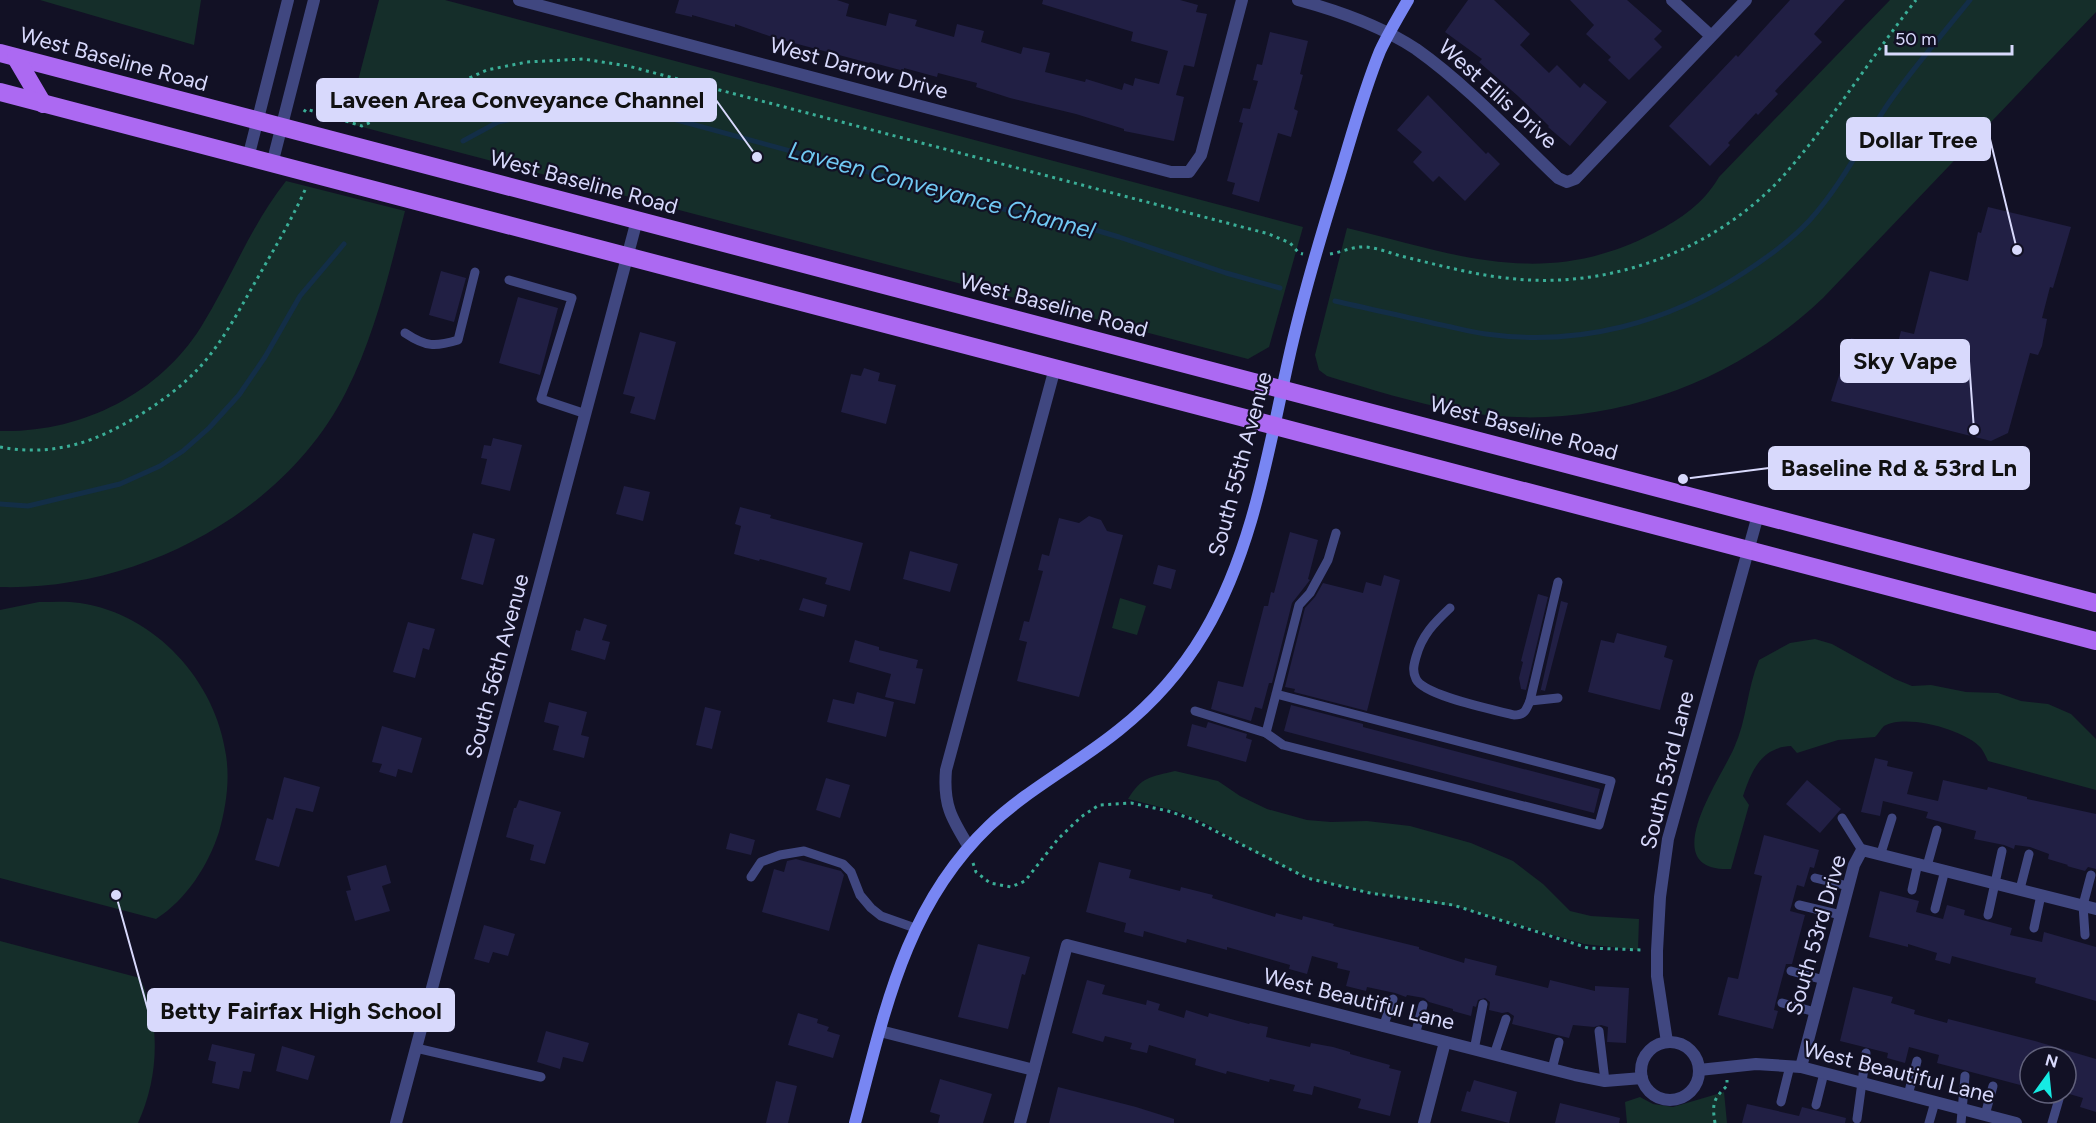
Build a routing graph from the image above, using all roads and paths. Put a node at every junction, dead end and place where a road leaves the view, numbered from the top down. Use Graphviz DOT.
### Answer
graph roads {
  1 [pos="288,0"];
  2 [pos="314,0"];
  3 [pos="519,0"];
  4 [pos="1242,0"];
  5 [pos="1298,0"];
  6 [pos="1408,0"];
  7 [pos="1672,0"];
  8 [pos="1746,0"];
  9 [pos="1389,34"];
  10 [pos="1711,36"];
  11 [pos="8,55"];
  12 [pos="0,92"];
  13 [pos="43,104"];
  14 [pos="257,122"];
  15 [pos="282,128"];
  16 [pos="248,158"];
  17 [pos="272,164"];
  18 [pos="296,188"];
  19 [pos="637,220"];
  20 [pos="627,257"];
  21 [pos="475,272"];
  22 [pos="508,280"];
  23 [pos="405,333"];
  24 [pos="1055,368"];
  25 [pos="1282,390"];
  26 [pos="586,414"];
  27 [pos="1275,426"];
  28 [pos="0,447"];
  29 [pos="1758,514"];
  30 [pos="1336,533"];
  31 [pos="1748,550"];
  32 [pos="1558,582"];
  33 [pos="2096,603"];
  34 [pos="1450,608"];
  35 [pos="2096,640"];
  36 [pos="1276,694"];
  37 [pos="1558,698"];
  38 [pos="1530,701"];
  39 [pos="1195,711"];
  40 [pos="1266,733"];
  41 [pos="1842,818"];
  42 [pos="1892,818"];
  43 [pos="1937,830"];
  44 [pos="969,847"];
  45 [pos="1862,850"];
  46 [pos="2002,851"];
  47 [pos="1881,853"];
  48 [pos="2029,854"];
  49 [pos="1923,864"];
  50 [pos="1945,870"];
  51 [pos="2091,875"];
  52 [pos="751,877"];
  53 [pos="1815,878"];
  54 [pos="1995,883"];
  55 [pos="1848,886"];
  56 [pos="2020,889"];
  57 [pos="1912,890"];
  58 [pos="2041,895"];
  59 [pos="1799,904"];
  60 [pos="2083,906"];
  61 [pos="1935,909"];
  62 [pos="2096,909"];
  63 [pos="1841,915"];
  64 [pos="1988,915"];
  65 [pos="915,928"];
  66 [pos="2034,928"];
  67 [pos="2085,935"];
  68 [pos="1657,951"];
  69 [pos="1791,971"];
  70 [pos="1824,980"];
  71 [pos="1393,999"];
  72 [pos="1782,1003"];
  73 [pos="1483,1004"];
  74 [pos="1424,1005"];
  75 [pos="1815,1012"];
  76 [pos="1506,1019"];
  77 [pos="1383,1027"];
  78 [pos="880,1031"];
  79 [pos="1599,1032"];
  80 [pos="1415,1035"];
  81 [pos="1445,1042"];
  82 [pos="1559,1042"];
  83 [pos="1667,1042"];
  84 [pos="416,1048"];
  85 [pos="1474,1050"];
  86 [pos="1866,1053"];
  87 [pos="1494,1055"];
  88 [pos="1917,1061"];
  89 [pos="1727,1066"];
  90 [pos="1796,1066"];
  91 [pos="1552,1069"];
  92 [pos="1034,1070"];
  93 [pos="1700,1070"];
  94 [pos="1824,1073"];
  95 [pos="1965,1076"];
  96 [pos="542,1077"];
  97 [pos="1642,1078"];
  98 [pos="1605,1080"];
  99 [pos="1863,1083"];
  100 [pos="1993,1086"];
  101 [pos="1908,1095"];
  102 [pos="1781,1102"];
  103 [pos="1935,1102"];
  104 [pos="1815,1105"];
  105 [pos="2057,1105"];
  106 [pos="1961,1109"];
  107 [pos="1984,1115"];
  108 [pos="1857,1119"];
  109 [pos="396,1123"];
  110 [pos="855,1123"];
  111 [pos="1020,1123"];
  112 [pos="1424,1123"];
  113 [pos="1715,1123"];
  114 [pos="1929,1123"];
  115 [pos="1961,1123"];
  116 [pos="2016,1123"];
  117 [pos="2052,1123"];
  1 -- 14 [label="street"];
  2 -- 15 [label="street"];
  3 -- 4 [label="street, West Darrow Drive"];
  5 -- 9 [label="street, West Ellis Drive"];
  6 -- 9 [label="street, South 55th Avenue"];
  7 -- 10 [label="street"];
  8 -- 10 [label="street"];
  9 -- 10 [label="street, West Ellis Drive"];
  9 -- 25 [label="street, South 55th Avenue"];
  11 -- 13 [label="main road"];
  11 -- 14 [label="main road, West Baseline Road"];
  12 -- 13 [label="main road"];
  13 -- 16 [label="main road"];
  14 -- 15 [label="main road, West Baseline Road"];
  14 -- 16 [label="street"];
  15 -- 17 [label="street"];
  15 -- 19 [label="main road, West Baseline Road"];
  16 -- 17 [label="main road"];
  17 -- 20 [label="main road"];
  18 -- 28 [label="path"];
  19 -- 20 [label="street, South 56th Avenue"];
  19 -- 25 [label="main road, West Baseline Road"];
  20 -- 24 [label="main road"];
  20 -- 26 [label="street, South 56th Avenue"];
  21 -- 23 [label="lane"];
  22 -- 26 [label="lane"];
  24 -- 27 [label="main road"];
  24 -- 44 [label="street"];
  25 -- 27 [label="street, South 55th Avenue"];
  25 -- 29 [label="main road, West Baseline Road"];
  26 -- 84 [label="street, South 56th Avenue"];
  27 -- 31 [label="main road"];
  27 -- 44 [label="street, South 55th Avenue"];
  29 -- 31 [label="street, South 53rd Lane"];
  29 -- 33 [label="main road, West Baseline Road"];
  30 -- 36 [label="lane"];
  31 -- 35 [label="main road"];
  31 -- 68 [label="street, South 53rd Lane"];
  32 -- 38 [label="lane"];
  34 -- 38 [label="lane"];
  36 -- 40 [label="lane"];
  36 -- 40 [label="lane"];
  37 -- 38 [label="lane"];
  39 -- 40 [label="lane"];
  41 -- 45 [label="lane"];
  42 -- 47 [label="lane"];
  43 -- 49 [label="lane"];
  44 -- 65 [label="street, South 55th Avenue"];
  44 -- 68 [label="path"];
  45 -- 47 [label="street"];
  45 -- 55 [label="street, South 53rd Drive"];
  46 -- 54 [label="lane"];
  47 -- 49 [label="street"];
  48 -- 56 [label="lane"];
  49 -- 50 [label="street"];
  49 -- 57 [label="lane"];
  50 -- 54 [label="street"];
  50 -- 61 [label="lane"];
  51 -- 60 [label="lane"];
  52 -- 65 [label="lane"];
  53 -- 55 [label="lane"];
  54 -- 56 [label="street"];
  54 -- 64 [label="lane"];
  55 -- 63 [label="street, South 53rd Drive"];
  56 -- 58 [label="street"];
  58 -- 60 [label="street"];
  58 -- 66 [label="lane"];
  59 -- 63 [label="lane"];
  60 -- 62 [label="street"];
  60 -- 67 [label="lane"];
  63 -- 70 [label="street, South 53rd Drive"];
  65 -- 78 [label="street, South 55th Avenue"];
  68 -- 83 [label="street, South 53rd Lane"];
  69 -- 70 [label="lane"];
  70 -- 75 [label="street, South 53rd Drive"];
  71 -- 77 [label="lane"];
  72 -- 75 [label="lane"];
  73 -- 85 [label="lane"];
  74 -- 80 [label="lane"];
  75 -- 90 [label="street, South 53rd Drive"];
  76 -- 87 [label="lane"];
  77 -- 80 [label="street, West Beautiful Lane"];
  77 -- 92 [label="street, West Beautiful Lane"];
  78 -- 92 [label="street"];
  78 -- 110 [label="street, South 55th Avenue"];
  79 -- 98 [label="lane"];
  80 -- 81 [label="street, West Beautiful Lane"];
  81 -- 85 [label="street, West Beautiful Lane"];
  81 -- 112 [label="street"];
  82 -- 91 [label="lane"];
  83 -- 93 [label="street"];
  83 -- 97 [label="street"];
  84 -- 96 [label="lane"];
  84 -- 109 [label="street, South 56th Avenue"];
  85 -- 87 [label="street, West Beautiful Lane"];
  86 -- 99 [label="lane"];
  87 -- 91 [label="street, West Beautiful Lane"];
  88 -- 101 [label="lane"];
  89 -- 90 [label="street, West Beautiful Lane"];
  89 -- 93 [label="street, West Beautiful Lane"];
  89 -- 113 [label="path"];
  90 -- 94 [label="street, West Beautiful Lane"];
  90 -- 102 [label="lane"];
  91 -- 98 [label="street, West Beautiful Lane"];
  92 -- 111 [label="street"];
  93 -- 97 [label="street"];
  94 -- 99 [label="street, West Beautiful Lane"];
  94 -- 104 [label="lane"];
  95 -- 106 [label="lane"];
  97 -- 98 [label="street, West Beautiful Lane"];
  99 -- 101 [label="street, West Beautiful Lane"];
  99 -- 108 [label="lane"];
  100 -- 107 [label="lane"];
  101 -- 103 [label="street, West Beautiful Lane"];
  103 -- 106 [label="street, West Beautiful Lane"];
  103 -- 114 [label="lane"];
  105 -- 117 [label="lane"];
  106 -- 107 [label="street, West Beautiful Lane"];
  106 -- 115 [label="lane"];
  107 -- 116 [label="street, West Beautiful Lane"];
}
